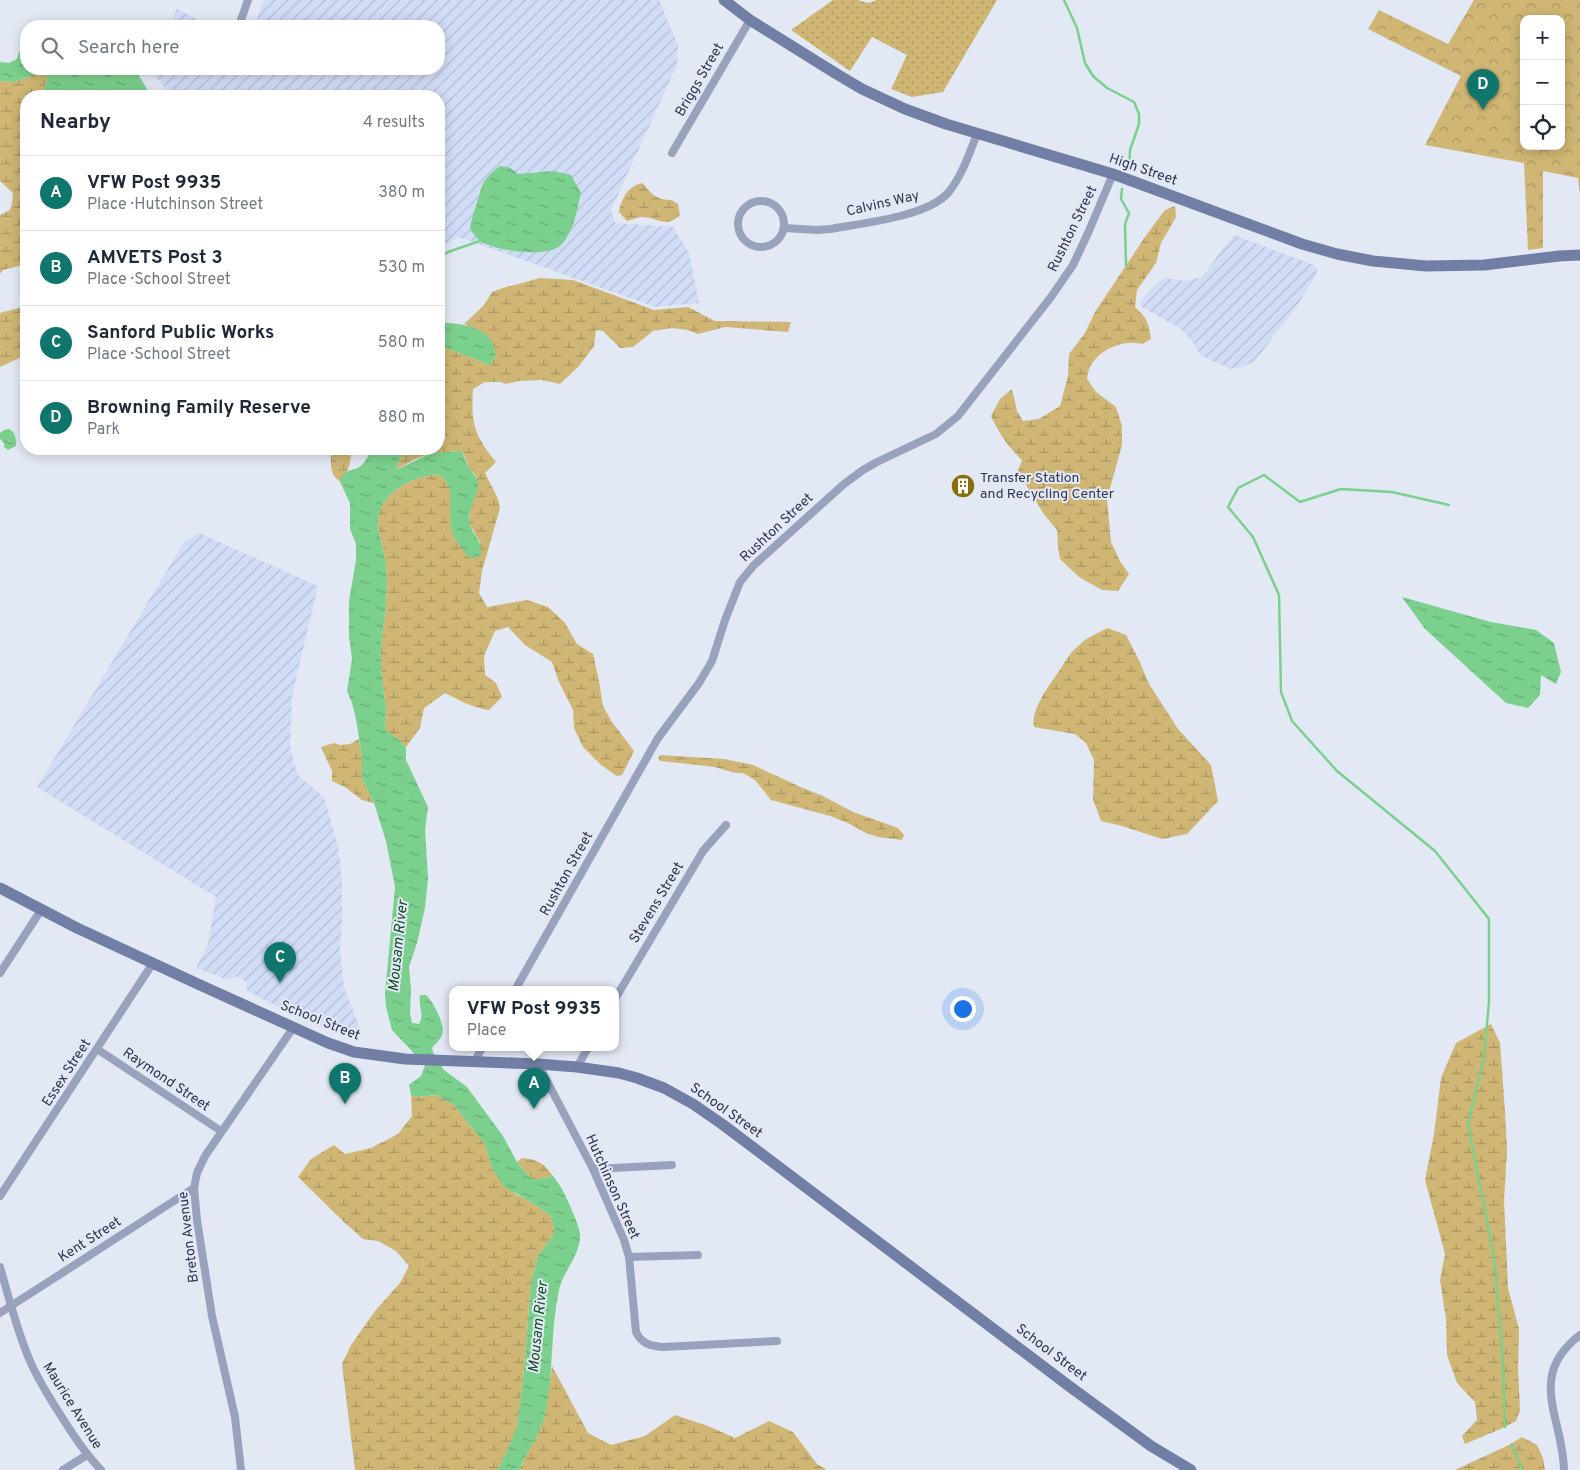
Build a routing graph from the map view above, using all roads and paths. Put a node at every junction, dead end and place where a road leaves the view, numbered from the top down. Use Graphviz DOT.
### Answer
graph roads {
  1 [pos="248,0"];
  2 [pos="724,0"];
  3 [pos="241,20"];
  4 [pos="750,20"];
  5 [pos="977,134"];
  6 [pos="672,153"];
  7 [pos="1113,174"];
  8 [pos="784,228"];
  9 [pos="1580,255"];
  10 [pos="726,825"];
  11 [pos="0,888"];
  12 [pos="41,910"];
  13 [pos="153,963"];
  14 [pos="0,973"];
  15 [pos="517,986"];
  16 [pos="619,992"];
  17 [pos="293,1028"];
  18 [pos="97,1049"];
  19 [pos="480,1051"];
  20 [pos="586,1051"];
  21 [pos="475,1061"];
  22 [pos="538,1064"];
  23 [pos="577,1067"];
  24 [pos="220,1132"];
  25 [pos="672,1165"];
  26 [pos="592,1169"];
  27 [pos="194,1188"];
  28 [pos="0,1196"];
  29 [pos="698,1255"];
  30 [pos="629,1257"];
  31 [pos="0,1266"];
  32 [pos="12,1306"];
  33 [pos="0,1313"];
  34 [pos="1580,1334"];
  35 [pos="777,1341"];
  36 [pos="87,1455"];
  37 [pos="63,1470"];
  38 [pos="101,1470"];
  39 [pos="241,1470"];
  40 [pos="1191,1470"];
  41 [pos="1564,1470"];
  1 -- 3 [label="street"];
  2 -- 4 [label="street, High Street"];
  4 -- 5 [label="street, High Street"];
  4 -- 6 [label="street, Briggs Street"];
  5 -- 7 [label="street, High Street"];
  5 -- 8 [label="street, Calvins Way"];
  7 -- 9 [label="street, High Street"];
  7 -- 15 [label="street, Rushton Street"];
  8 -- 8 [label="street"];
  10 -- 16 [label="street, Stevens Street"];
  11 -- 12 [label="street, School Street"];
  12 -- 13 [label="street, School Street"];
  12 -- 14 [label="street"];
  13 -- 17 [label="street, School Street"];
  13 -- 18 [label="street, Essex Street"];
  17 -- 21 [label="street, School Street"];
  17 -- 24 [label="street, Breton Avenue"];
  18 -- 24 [label="street, Raymond Street"];
  18 -- 28 [label="street, Essex Street"];
  19 -- 21 [label="street"];
  20 -- 23 [label="street"];
  21 -- 22 [label="street, School Street"];
  22 -- 23 [label="street, School Street"];
  22 -- 26 [label="street, Hutchinson Street"];
  23 -- 40 [label="street, School Street"];
  24 -- 27 [label="street, Breton Avenue"];
  25 -- 26 [label="street"];
  26 -- 30 [label="street, Hutchinson Street"];
  27 -- 32 [label="street, Kent Street"];
  27 -- 39 [label="street, Breton Avenue"];
  29 -- 30 [label="street"];
  30 -- 35 [label="street, Hutchinson Street"];
  31 -- 32 [label="street, Maurice Avenue"];
  32 -- 33 [label="street, Kent Street"];
  32 -- 36 [label="street, Maurice Avenue"];
  34 -- 41 [label="street"];
  36 -- 37 [label="street"];
  36 -- 38 [label="street, Maurice Avenue"];
}
